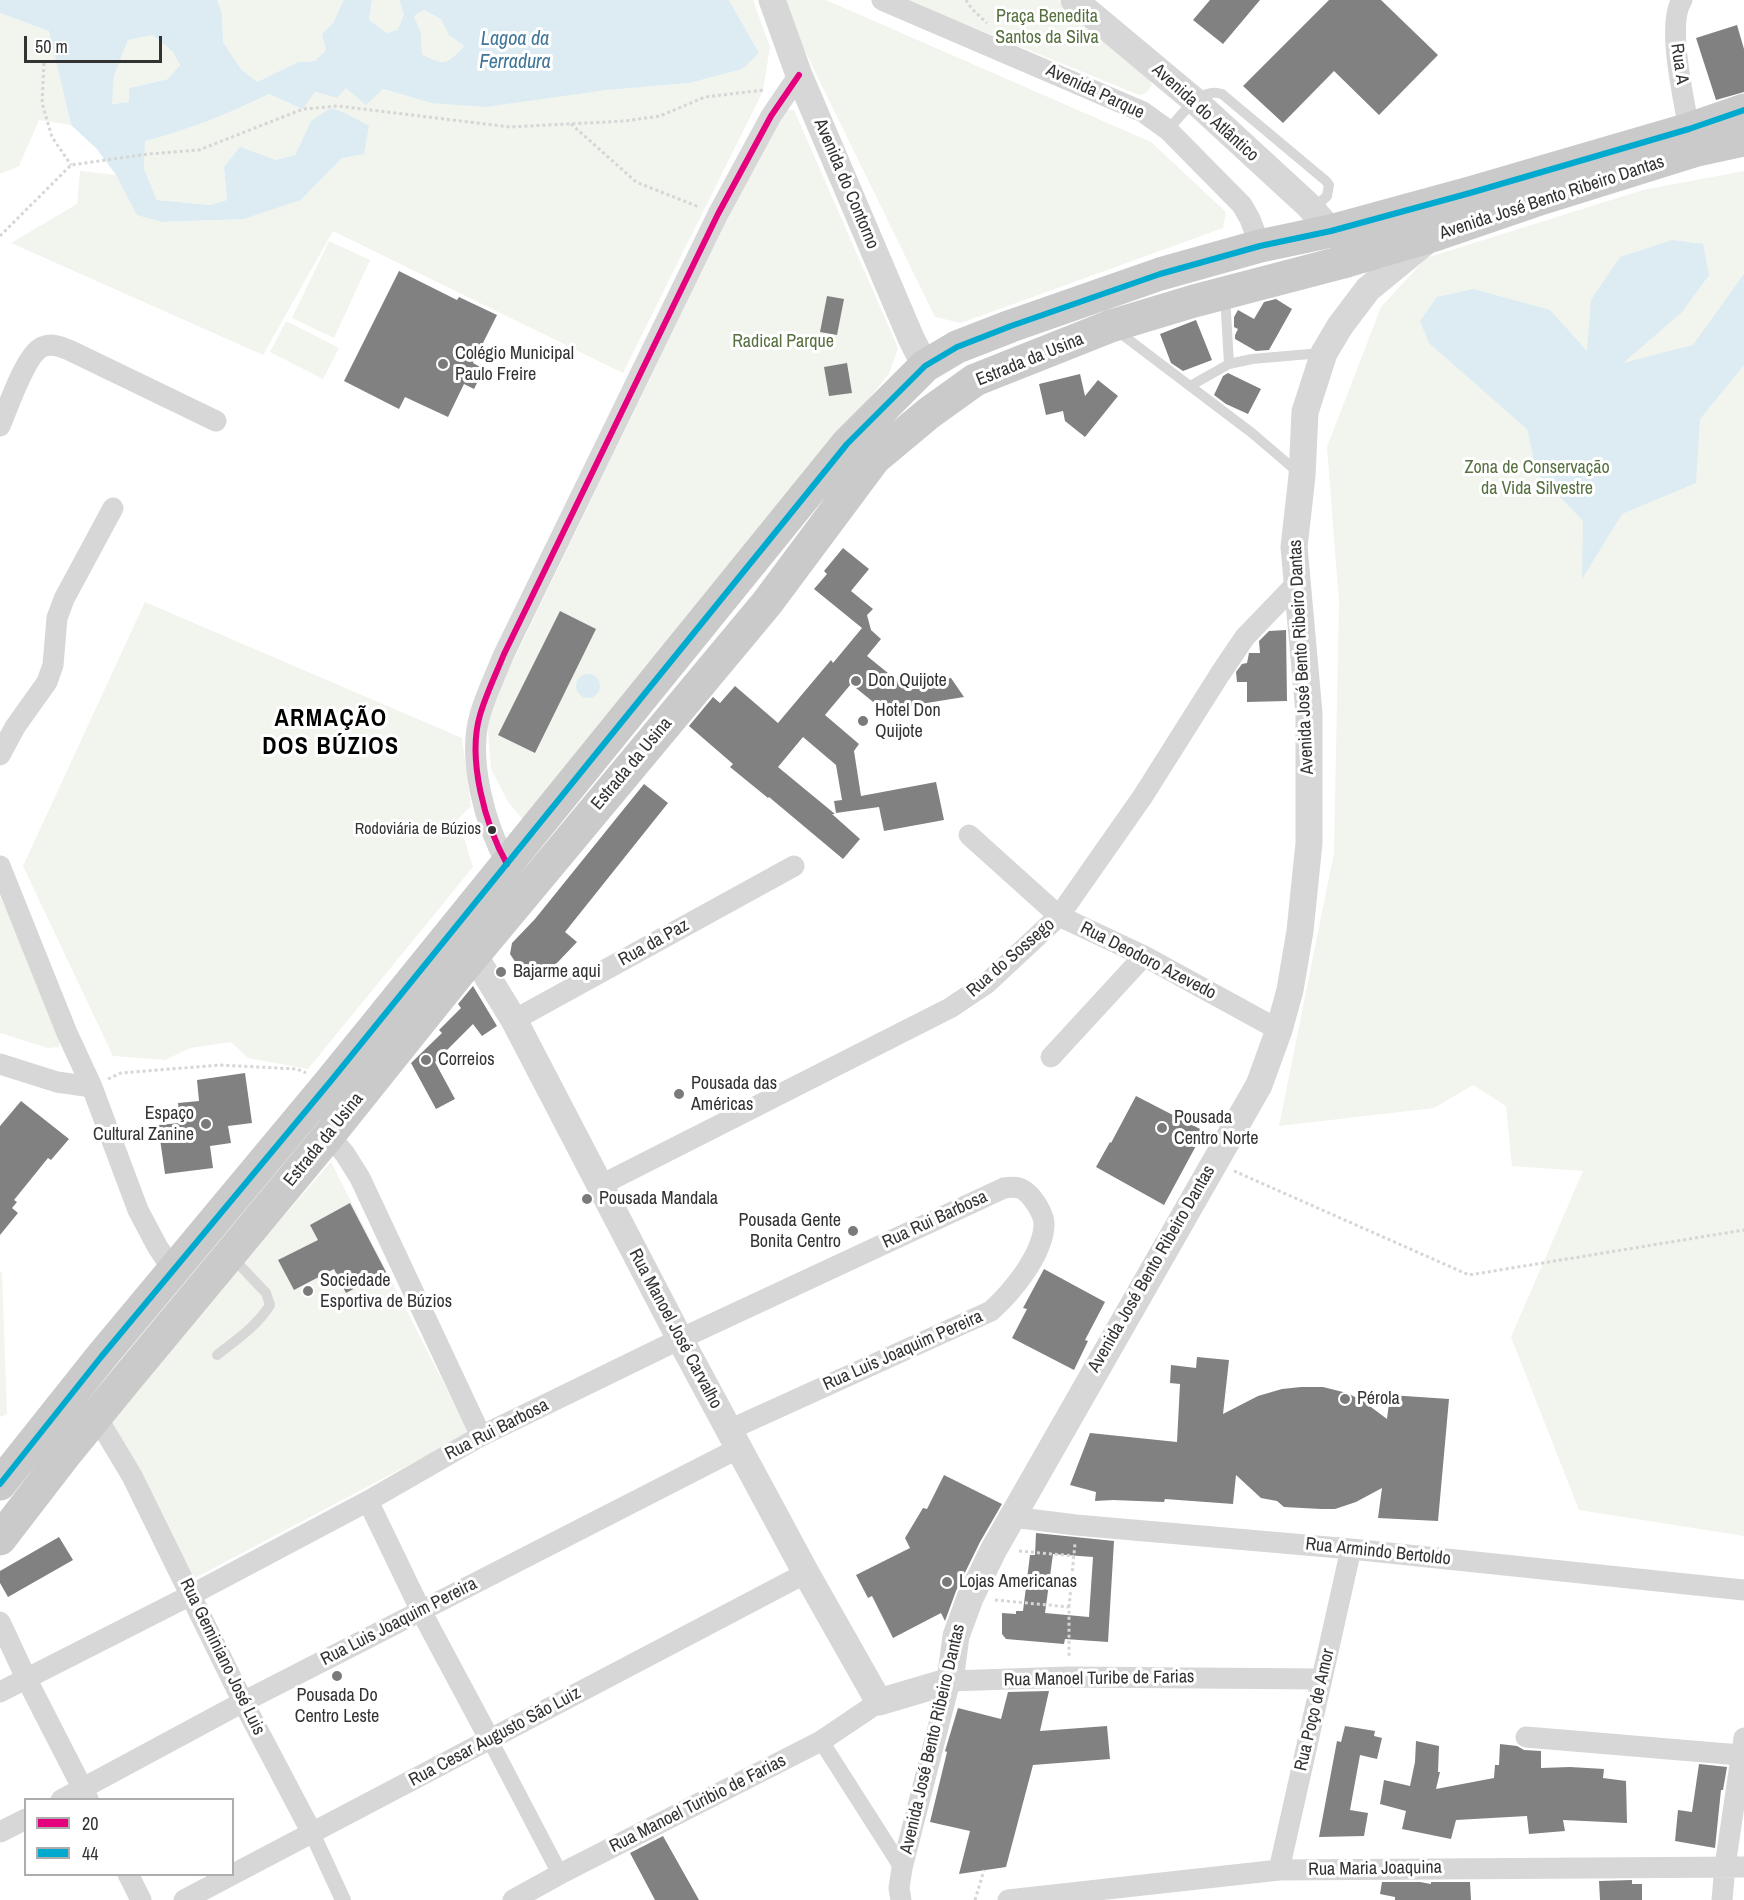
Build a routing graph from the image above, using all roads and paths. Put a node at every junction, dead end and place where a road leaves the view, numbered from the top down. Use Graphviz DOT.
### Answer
graph roads {
  1 [pos="772,0"];
  2 [pos="882,0"];
  3 [pos="1074,0"];
  4 [pos="1682,0"];
  5 [pos="44,63"];
  6 [pos="794,81"];
  7 [pos="1195,101"];
  8 [pos="1744,110"];
  9 [pos="571,124"];
  10 [pos="1689,129"];
  11 [pos="1167,130"];
  12 [pos="1744,140"];
  13 [pos="71,165"];
  14 [pos="718,214"];
  15 [pos="1322,220"];
  16 [pos="1435,235"];
  17 [pos="0,236"];
  18 [pos="1260,246"];
  19 [pos="1191,265"];
  20 [pos="1209,297"];
  21 [pos="1111,326"];
  22 [pos="1324,353"];
  23 [pos="1229,364"];
  24 [pos="926,366"];
  25 [pos="1190,386"];
  26 [pos="216,421"];
  27 [pos="0,426"];
  28 [pos="861,451"];
  29 [pos="1302,476"];
  30 [pos="112,508"];
  31 [pos="1296,584"];
  32 [pos="0,755"];
  33 [pos="969,834"];
  34 [pos="507,864"];
  35 [pos="0,866"];
  36 [pos="794,866"];
  37 [pos="1059,916"];
  38 [pos="474,955"];
  39 [pos="1144,956"];
  40 [pos="514,1020"];
  41 [pos="1279,1030"];
  42 [pos="352,1054"];
  43 [pos="1052,1057"];
  44 [pos="0,1064"];
  45 [pos="383,1066"];
  46 [pos="330,1082"];
  47 [pos="92,1087"];
  48 [pos="359,1097"];
  49 [pos="329,1135"];
  50 [pos="1214,1161"];
  51 [pos="599,1186"];
  52 [pos="1004,1188"];
  53 [pos="1744,1230"];
  54 [pos="230,1254"];
  55 [pos="172,1269"];
  56 [pos="680,1339"];
  57 [pos="217,1355"];
  58 [pos="96,1416"];
  59 [pos="481,1436"];
  60 [pos="734,1439"];
  61 [pos="6,1466"];
  62 [pos="368,1501"];
  63 [pos="1012,1517"];
  64 [pos="1076,1525"];
  65 [pos="0,1539"];
  66 [pos="994,1549"];
  67 [pos="1351,1549"];
  68 [pos="1074,1556"];
  69 [pos="806,1573"];
  70 [pos="1744,1590"];
  71 [pos="191,1595"];
  72 [pos="970,1598"];
  73 [pos="1070,1607"];
  74 [pos="421,1611"];
  75 [pos="0,1622"];
  76 [pos="1069,1677"];
  77 [pos="26,1678"];
  78 [pos="1322,1679"];
  79 [pos="950,1681"];
  80 [pos="0,1692"];
  81 [pos="243,1702"];
  82 [pos="879,1702"];
  83 [pos="1526,1737"];
  84 [pos="490,1740"];
  85 [pos="821,1741"];
  86 [pos="1742,1747"];
  87 [pos="86,1794"];
  88 [pos="69,1798"];
  89 [pos="24,1820"];
  90 [pos="0,1832"];
  91 [pos="312,1833"];
  92 [pos="1734,1866"];
  93 [pos="902,1868"];
  94 [pos="984,1870"];
  95 [pos="1279,1870"];
  96 [pos="234,1874"];
  97 [pos="560,1874"];
  98 [pos="129,1876"];
  99 [pos="230,1876"];
  100 [pos="141,1900"];
  101 [pos="184,1900"];
  102 [pos="343,1900"];
  103 [pos="513,1900"];
  104 [pos="901,1900"];
  105 [pos="975,1900"];
  106 [pos="1008,1900"];
  107 [pos="1722,1900"];
  1 -- 6 [label="street, Avenida do Contorno"];
  2 -- 11 [label="street, Avenida Parque"];
  3 -- 7 [label="street, Avenida do Atlântico"];
  4 -- 10 [label="street, Rua A"];
  5 -- 13 [label="path"];
  6 -- 9 [label="path"];
  6 -- 14 [label="street"];
  6 -- 24 [label="street, Avenida do Contorno"];
  7 -- 11 [label="lane"];
  7 -- 15 [label="street, Avenida do Atlântico"];
  8 -- 10 [label="main road, Avenida José Bento Ribeiro Dantas"];
  9 -- 13 [label="path"];
  9 -- 14 [label="path"];
  10 -- 15 [label="main road, Avenida José Bento Ribeiro Dantas"];
  11 -- 18 [label="street, Avenida Parque"];
  12 -- 16 [label="main road, Avenida José Bento Ribeiro Dantas"];
  13 -- 17 [label="path"];
  14 -- 34 [label="street"];
  15 -- 18 [label="main road, Estrada da Usina"];
  16 -- 20 [label="main road, Estrada da Usina"];
  16 -- 22 [label="street, Avenida José Bento Ribeiro Dantas"];
  18 -- 19 [label="main road, Estrada da Usina"];
  19 -- 20 [label="main road"];
  19 -- 24 [label="main road, Estrada da Usina"];
  20 -- 21 [label="main road, Estrada da Usina"];
  20 -- 23 [label="lane"];
  21 -- 25 [label="lane"];
  21 -- 28 [label="main road, Estrada da Usina"];
  22 -- 23 [label="lane"];
  22 -- 29 [label="street, Avenida José Bento Ribeiro Dantas"];
  23 -- 25 [label="lane"];
  24 -- 28 [label="main road, Estrada da Usina"];
  25 -- 29 [label="lane"];
  26 -- 27 [label="street"];
  28 -- 34 [label="main road, Estrada da Usina"];
  28 -- 38 [label="main road, Estrada da Usina"];
  29 -- 31 [label="street, Avenida José Bento Ribeiro Dantas"];
  30 -- 32 [label="street"];
  31 -- 37 [label="street, Rua do Sossego"];
  31 -- 41 [label="street, Avenida José Bento Ribeiro Dantas"];
  33 -- 37 [label="street, Rua Deodoro Azevedo"];
  34 -- 42 [label="main road, Estrada da Usina"];
  35 -- 47 [label="street"];
  36 -- 40 [label="street, Rua da Paz"];
  37 -- 39 [label="street, Rua Deodoro Azevedo"];
  37 -- 51 [label="street, Rua do Sossego"];
  38 -- 40 [label="street, Rua Manoel José Carvalho"];
  38 -- 45 [label="main road, Estrada da Usina"];
  39 -- 41 [label="street, Rua Deodoro Azevedo"];
  39 -- 43 [label="street"];
  40 -- 51 [label="street, Rua Manoel José Carvalho"];
  41 -- 50 [label="street, Avenida José Bento Ribeiro Dantas"];
  42 -- 45 [label="main road"];
  42 -- 46 [label="main road, Estrada da Usina"];
  44 -- 47 [label="street"];
  45 -- 48 [label="main road, Estrada da Usina"];
  46 -- 47 [label="path"];
  46 -- 48 [label="main road"];
  46 -- 55 [label="main road, Estrada da Usina"];
  47 -- 55 [label="street"];
  48 -- 49 [label="main road, Estrada da Usina"];
  49 -- 54 [label="main road, Estrada da Usina"];
  49 -- 59 [label="street"];
  50 -- 53 [label="path"];
  50 -- 63 [label="street, Avenida José Bento Ribeiro Dantas"];
  51 -- 56 [label="street, Rua Manoel José Carvalho"];
  52 -- 56 [label="street, Rua Rui Barbosa"];
  52 -- 60 [label="street, Rua Luis Joaquim Pereira"];
  54 -- 57 [label="lane"];
  54 -- 58 [label="main road, Estrada da Usina"];
  55 -- 61 [label="main road, Estrada da Usina"];
  56 -- 59 [label="street, Rua Rui Barbosa"];
  56 -- 60 [label="street, Rua Manoel José Carvalho"];
  58 -- 65 [label="main road, Estrada da Usina"];
  58 -- 71 [label="street, Rua Geminiano José Luis"];
  59 -- 62 [label="street, Rua Rui Barbosa"];
  60 -- 69 [label="street, Rua Manoel José Carvalho"];
  60 -- 74 [label="street, Rua Luis Joaquim Pereira"];
  62 -- 71 [label="street, Rua Rui Barbosa"];
  62 -- 74 [label="street"];
  63 -- 64 [label="street, Rua Armindo Bertoldo"];
  63 -- 66 [label="street, Avenida José Bento Ribeiro Dantas"];
  64 -- 67 [label="street, Rua Armindo Bertoldo"];
  64 -- 68 [label="path"];
  66 -- 68 [label="path"];
  66 -- 72 [label="street, Avenida José Bento Ribeiro Dantas"];
  67 -- 70 [label="street, Rua Armindo Bertoldo"];
  67 -- 78 [label="street, Rua Poço de Amor"];
  68 -- 73 [label="path"];
  69 -- 82 [label="street, Rua Manoel José Carvalho"];
  69 -- 84 [label="street, Rua Cesar Augusto São Luiz"];
  71 -- 77 [label="street, Rua Rui Barbosa"];
  71 -- 81 [label="street, Rua Geminiano José Luis"];
  72 -- 73 [label="path"];
  72 -- 79 [label="street, Avenida José Bento Ribeiro Dantas"];
  73 -- 76 [label="path"];
  74 -- 81 [label="street, Rua Luis Joaquim Pereira"];
  74 -- 84 [label="street"];
  75 -- 77 [label="street"];
  76 -- 78 [label="street, Rua Manoel Turibe de Farias"];
  76 -- 79 [label="street, Rua Manoel Turibe de Farias"];
  77 -- 80 [label="street, Rua Rui Barbosa"];
  77 -- 87 [label="street"];
  78 -- 95 [label="street, Rua Poço de Amor"];
  79 -- 82 [label="street, Rua Manoel Turibe de Farias"];
  79 -- 93 [label="street, Avenida José Bento Ribeiro Dantas"];
  81 -- 87 [label="street, Rua Luis Joaquim Pereira"];
  81 -- 91 [label="street, Rua Geminiano José Luis"];
  82 -- 85 [label="street, Rua Manoel Turibio de Farias"];
  83 -- 86 [label="street"];
  84 -- 91 [label="street, Rua Cesar Augusto São Luiz"];
  84 -- 97 [label="street"];
  85 -- 93 [label="street"];
  85 -- 97 [label="street, Rua Manoel Turibio de Farias"];
  86 -- 92 [label="street"];
  87 -- 88 [label="street, Rua Luis Joaquim Pereira"];
  89 -- 90 [label="street"];
  91 -- 96 [label="street, Rua Cesar Augusto São Luiz"];
  91 -- 102 [label="street, Rua Geminiano José Luis"];
  92 -- 95 [label="street, Rua Maria Joaquina"];
  92 -- 107 [label="street"];
  93 -- 104 [label="street, Avenida José Bento Ribeiro Dantas"];
  94 -- 105 [label="path"];
  95 -- 106 [label="street, Rua Maria Joaquina"];
  97 -- 103 [label="street, Rua Manoel Turibio de Farias"];
  98 -- 100 [label="street"];
  99 -- 101 [label="street, Rua Cesar Augusto São Luiz"];
}
